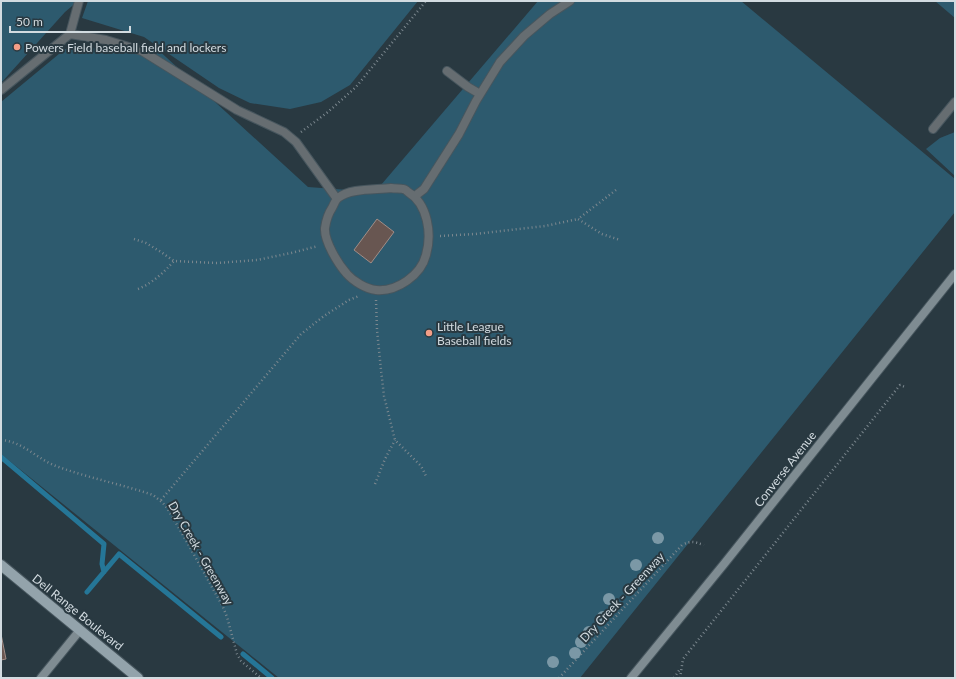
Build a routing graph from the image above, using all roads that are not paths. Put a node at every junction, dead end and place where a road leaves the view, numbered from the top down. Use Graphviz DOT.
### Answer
graph roads {
  1 [pos="79,1"];
  2 [pos="570,1"];
  3 [pos="70,34"];
  4 [pos="447,71"];
  5 [pos="1,90"];
  6 [pos="480,94"];
  7 [pos="955,102"];
  8 [pos="933,128"];
  9 [pos="414,196"];
  10 [pos="337,199"];
  11 [pos="955,274"];
  12 [pos="1,565"];
  13 [pos="80,630"];
  14 [pos="41,678"];
  15 [pos="138,678"];
  16 [pos="631,678"];
  1 -- 3 [label="lane"];
  2 -- 6 [label="lane"];
  3 -- 5 [label="lane"];
  3 -- 10 [label="lane"];
  4 -- 6 [label="lane"];
  6 -- 9 [label="lane"];
  7 -- 8 [label="lane"];
  9 -- 10 [label="lane"];
  9 -- 10 [label="lane"];
  11 -- 16 [label="main road, Converse Avenue"];
  12 -- 13 [label="main road, Dell Range Boulevard"];
  13 -- 14 [label="main road"];
  13 -- 15 [label="main road, Dell Range Boulevard"];
}
